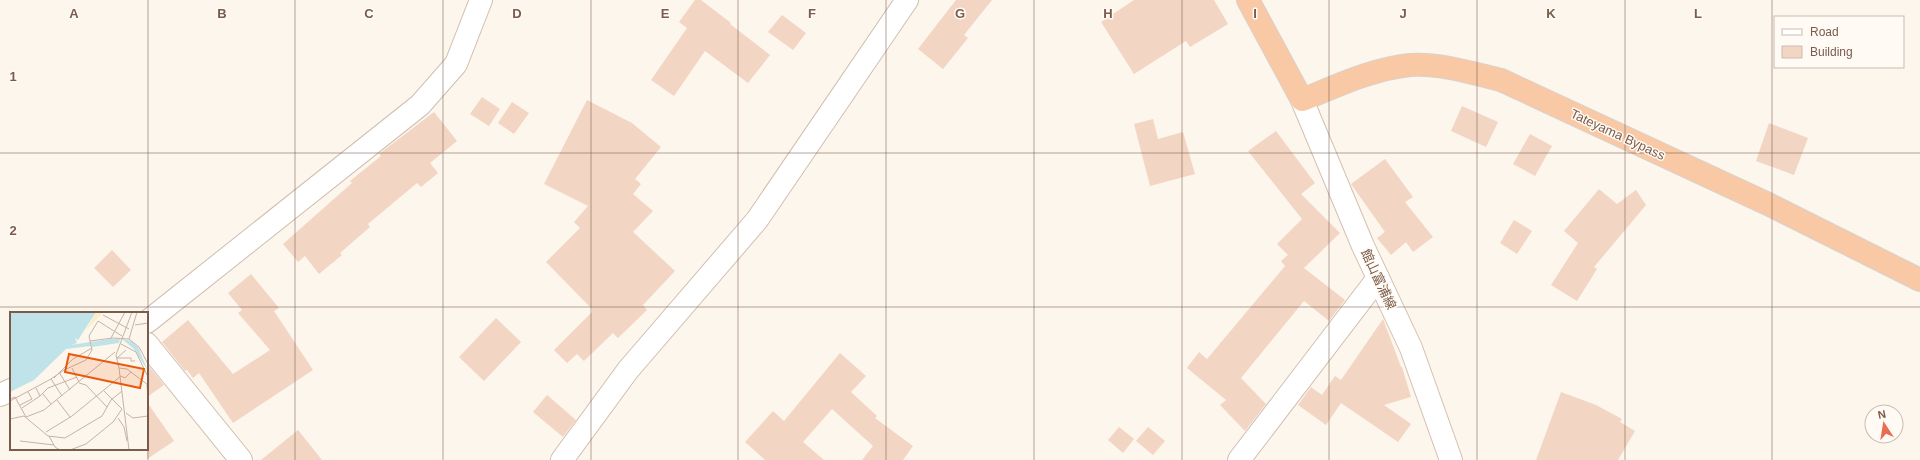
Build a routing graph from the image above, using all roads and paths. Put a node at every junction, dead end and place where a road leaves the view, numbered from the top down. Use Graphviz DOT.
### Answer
graph roads {
  1 [pos="481,0"];
  2 [pos="907,0"];
  3 [pos="1248,0"];
  4 [pos="1302,100"];
  5 [pos="1378,278"];
  6 [pos="1920,280"];
  7 [pos="148,321"];
  8 [pos="148,345"];
  9 [pos="10,391"];
  10 [pos="0,396"];
  11 [pos="241,460"];
  12 [pos="562,460"];
  13 [pos="1239,460"];
  14 [pos="1451,460"];
  1 -- 7 [label="street"];
  2 -- 12 [label="street"];
  3 -- 4 [label="highway"];
  4 -- 5 [label="street, 館山富浦線"];
  4 -- 6 [label="highway, Tateyama Bypass"];
  5 -- 13 [label="street"];
  5 -- 14 [label="street, 館山富浦線"];
  8 -- 11 [label="street"];
  9 -- 10 [label="street"];
}
